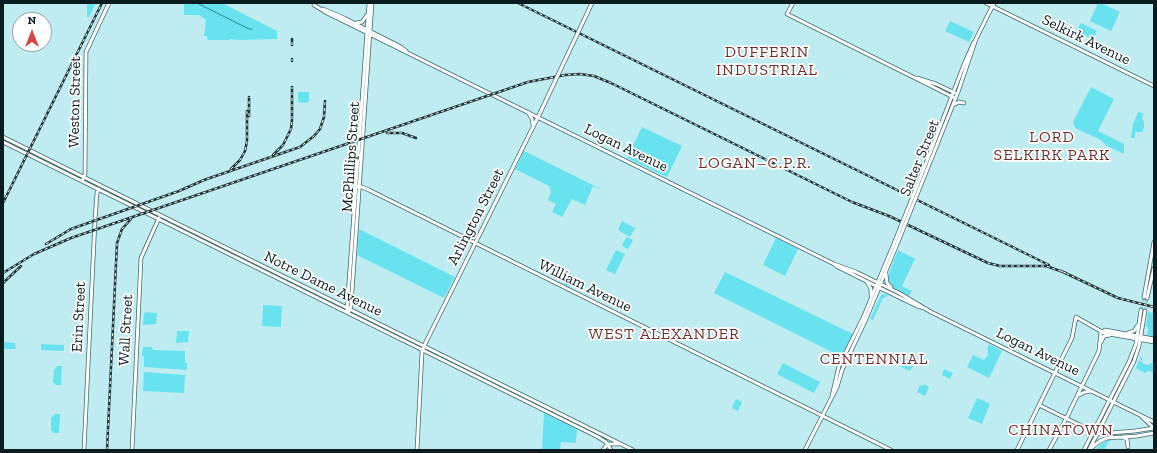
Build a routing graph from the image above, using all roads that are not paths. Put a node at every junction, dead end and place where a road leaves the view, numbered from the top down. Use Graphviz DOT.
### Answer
graph roads {
  1 [pos="109,3"];
  2 [pos="309,3"];
  3 [pos="368,3"];
  4 [pos="372,3"];
  5 [pos="592,3"];
  6 [pos="793,3"];
  7 [pos="986,3"];
  8 [pos="993,4"];
  9 [pos="314,5"];
  10 [pos="989,13"];
  11 [pos="368,14"];
  12 [pos="355,24"];
  13 [pos="366,31"];
  14 [pos="370,33"];
  15 [pos="916,78"];
  16 [pos="1154,86"];
  17 [pos="945,93"];
  18 [pos="954,95"];
  19 [pos="964,103"];
  20 [pos="951,105"];
  21 [pos="527,111"];
  22 [pos="538,116"];
  23 [pos="532,129"];
  24 [pos="3,137"];
  25 [pos="3,142"];
  26 [pos="83,179"];
  27 [pos="101,186"];
  28 [pos="355,186"];
  29 [pos="360,187"];
  30 [pos="99,190"];
  31 [pos="159,215"];
  32 [pos="159,219"];
  33 [pos="165,223"];
  34 [pos="156,227"];
  35 [pos="897,242"];
  36 [pos="1154,242"];
  37 [pos="474,243"];
  38 [pos="1154,268"];
  39 [pos="884,269"];
  40 [pos="886,273"];
  41 [pos="867,279"];
  42 [pos="879,285"];
  43 [pos="890,293"];
  44 [pos="899,293"];
  45 [pos="348,294"];
  46 [pos="871,297"];
  47 [pos="876,298"];
  48 [pos="336,303"];
  49 [pos="924,308"];
  50 [pos="348,311"];
  51 [pos="1139,323"];
  52 [pos="1103,331"];
  53 [pos="1125,334"];
  54 [pos="1111,335"];
  55 [pos="1139,338"];
  56 [pos="1154,339"];
  57 [pos="1154,342"];
  58 [pos="1100,345"];
  59 [pos="423,348"];
  60 [pos="1055,374"];
  61 [pos="1082,387"];
  62 [pos="1091,391"];
  63 [pos="1078,396"];
  64 [pos="832,397"];
  65 [pos="1110,401"];
  66 [pos="1114,402"];
  67 [pos="1039,405"];
  68 [pos="822,416"];
  69 [pos="1142,417"];
  70 [pos="1066,419"];
  71 [pos="1154,422"];
  72 [pos="1154,428"];
  73 [pos="1096,433"];
  74 [pos="1154,433"];
  75 [pos="1121,437"];
  76 [pos="608,444"];
  77 [pos="621,444"];
  78 [pos="1128,447"];
  79 [pos="84,450"];
  80 [pos="132,450"];
  81 [pos="417,450"];
  82 [pos="603,450"];
  83 [pos="611,450"];
  84 [pos="631,450"];
  85 [pos="805,450"];
  86 [pos="891,450"];
  87 [pos="1017,450"];
  88 [pos="1049,450"];
  89 [pos="1084,450"];
  90 [pos="1089,450"];
  1 -- 26 [label="main road, Weston Street"];
  2 -- 9 [label="main road, Logan Avenue"];
  3 -- 11 [label="main road, McPhillips Street"];
  4 -- 14 [label="main road, McPhillips Street"];
  5 -- 22 [label="main road, Arlington Street, bridge"];
  6 -- 15 [label="main road"];
  7 -- 8 [label="main road, Selkirk Avenue"];
  7 -- 10 [label="main road"];
  8 -- 10 [label="main road, Salter Street"];
  8 -- 16 [label="main road, Selkirk Avenue"];
  9 -- 12 [label="main road, Logan Avenue"];
  9 -- 13 [label="main road, Logan Avenue"];
  10 -- 18 [label="main road, Salter Street"];
  11 -- 12 [label="main road"];
  11 -- 13 [label="main road, McPhillips Street"];
  12 -- 13 [label="main road, Logan Avenue"];
  13 -- 14 [label="main road, Logan Avenue"];
  13 -- 28 [label="main road, McPhillips Street"];
  14 -- 21 [label="main road, Logan Avenue"];
  14 -- 29 [label="main road, McPhillips Street"];
  15 -- 17 [label="main road"];
  15 -- 18 [label="main road"];
  17 -- 18 [label="main road"];
  17 -- 20 [label="main road"];
  18 -- 20 [label="main road, Salter Street"];
  19 -- 20 [label="main road"];
  20 -- 35 [label="main road, Salter Street, bridge"];
  21 -- 22 [label="main road, Logan Avenue"];
  21 -- 23 [label="main road"];
  22 -- 23 [label="main road, Arlington Street"];
  22 -- 41 [label="main road, Logan Avenue"];
  23 -- 37 [label="main road, Arlington Street"];
  24 -- 26 [label="main road, Notre Dame Avenue"];
  25 -- 26 [label="main road, Notre Dame Avenue"];
  26 -- 27 [label="main road, Notre Dame Avenue"];
  26 -- 30 [label="main road, Notre Dame Avenue"];
  27 -- 30 [label="main road, Erin Street"];
  27 -- 31 [label="main road, Notre Dame Avenue"];
  28 -- 29 [label="main road, William Avenue"];
  28 -- 45 [label="main road, McPhillips Street"];
  29 -- 37 [label="main road, William Avenue"];
  29 -- 50 [label="main road, McPhillips Street"];
  30 -- 32 [label="main road, Notre Dame Avenue"];
  30 -- 79 [label="main road, Erin Street"];
  31 -- 32 [label="main road, Wall Street"];
  31 -- 48 [label="main road, Notre Dame Avenue"];
  32 -- 33 [label="main road, Notre Dame Avenue"];
  32 -- 34 [label="main road, Wall Street"];
  33 -- 34 [label="main road"];
  33 -- 50 [label="main road, Notre Dame Avenue"];
  34 -- 80 [label="main road, Wall Street"];
  35 -- 39 [label="main road, Salter Street"];
  35 -- 40 [label="main road, Salter Street"];
  36 -- 38 [label="main road"];
  37 -- 59 [label="main road, Arlington Street"];
  37 -- 68 [label="main road, William Avenue"];
  39 -- 41 [label="main road"];
  39 -- 42 [label="main road, Salter Street"];
  40 -- 42 [label="main road, Salter Street"];
  40 -- 44 [label="main road"];
  41 -- 42 [label="main road, Logan Avenue"];
  41 -- 46 [label="main road"];
  42 -- 43 [label="main road, Logan Avenue"];
  42 -- 44 [label="main road, Logan Avenue"];
  42 -- 46 [label="main road"];
  42 -- 47 [label="main road"];
  43 -- 47 [label="main road"];
  43 -- 49 [label="main road, Logan Avenue"];
  44 -- 49 [label="main road, Logan Avenue"];
  45 -- 48 [label="main road"];
  45 -- 50 [label="main road, McPhillips Street"];
  46 -- 64 [label="main road"];
  47 -- 64 [label="main road"];
  48 -- 50 [label="main road, Notre Dame Avenue"];
  49 -- 60 [label="main road, Logan Avenue"];
  50 -- 59 [label="main road, Notre Dame Avenue"];
  51 -- 53 [label="main road"];
  51 -- 55 [label="main road"];
  51 -- 55 [label="main road"];
  52 -- 53 [label="main road"];
  52 -- 54 [label="main road"];
  52 -- 58 [label="main road"];
  52 -- 60 [label="main road"];
  53 -- 55 [label="main road"];
  54 -- 55 [label="main road"];
  54 -- 58 [label="main road"];
  55 -- 56 [label="main road"];
  55 -- 57 [label="main road"];
  55 -- 65 [label="main road"];
  55 -- 66 [label="main road"];
  58 -- 61 [label="main road"];
  59 -- 76 [label="main road, Notre Dame Avenue"];
  59 -- 77 [label="main road, Notre Dame Avenue"];
  59 -- 81 [label="main road, Arlington Street"];
  60 -- 61 [label="main road, Logan Avenue"];
  60 -- 67 [label="main road"];
  61 -- 62 [label="main road, Logan Avenue"];
  61 -- 63 [label="main road"];
  62 -- 63 [label="main road"];
  62 -- 65 [label="main road, Logan Avenue"];
  63 -- 70 [label="main road"];
  64 -- 68 [label="main road"];
  65 -- 66 [label="main road, Logan Avenue"];
  65 -- 73 [label="main road"];
  66 -- 69 [label="main road, Logan Avenue"];
  66 -- 73 [label="main road"];
  67 -- 70 [label="main road"];
  67 -- 87 [label="main road"];
  68 -- 85 [label="main road"];
  68 -- 86 [label="main road, William Avenue"];
  69 -- 71 [label="main road, Logan Avenue"];
  69 -- 72 [label="main road, Logan Avenue"];
  70 -- 73 [label="main road"];
  70 -- 88 [label="main road"];
  72 -- 73 [label="main road"];
  73 -- 89 [label="main road"];
  73 -- 90 [label="main road"];
  74 -- 75 [label="main road"];
  75 -- 78 [label="main road"];
  75 -- 90 [label="main road"];
  76 -- 77 [label="main road"];
  76 -- 82 [label="main road"];
  76 -- 83 [label="main road"];
  77 -- 84 [label="main road, Notre Dame Avenue"];
}
